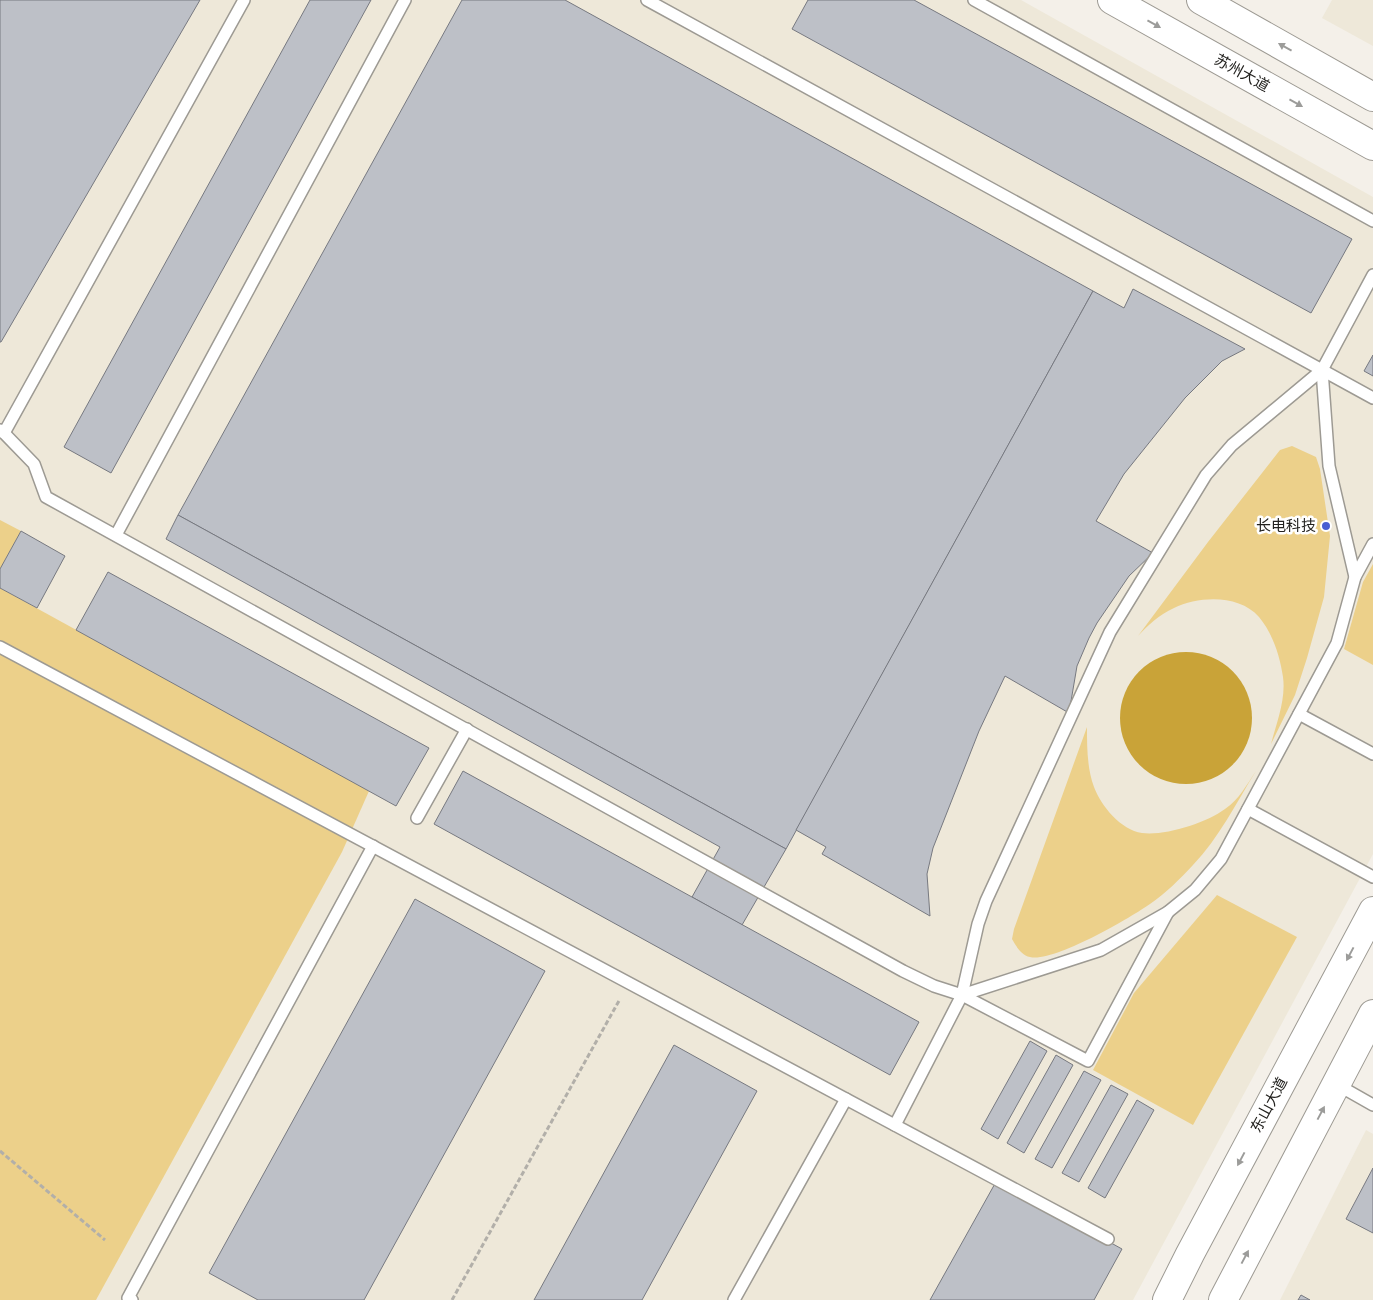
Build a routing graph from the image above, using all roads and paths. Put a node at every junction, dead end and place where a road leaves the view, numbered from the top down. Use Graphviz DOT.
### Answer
graph roads {
  1 [pos="244,0"];
  2 [pos="404,0"];
  3 [pos="647,0"];
  4 [pos="974,0"];
  5 [pos="1112,0"];
  6 [pos="1201,0"];
  7 [pos="1373,97"];
  8 [pos="1373,146"];
  9 [pos="1373,221"];
  10 [pos="1373,275"];
  11 [pos="1322,370"];
  12 [pos="1373,398"];
  13 [pos="2,432"];
  14 [pos="116,535"];
  15 [pos="1373,544"];
  16 [pos="1355,577"];
  17 [pos="0,647"];
  18 [pos="1299,714"];
  19 [pos="466,730"];
  20 [pos="1373,754"];
  21 [pos="1248,809"];
  22 [pos="417,818"];
  23 [pos="373,846"];
  24 [pos="1373,877"];
  25 [pos="1373,910"];
  26 [pos="1168,912"];
  27 [pos="629,983"];
  28 [pos="962,995"];
  29 [pos="1373,1014"];
  30 [pos="1336,1084"];
  31 [pos="846,1099"];
  32 [pos="1373,1105"];
  33 [pos="895,1125"];
  34 [pos="0,1151"];
  35 [pos="1108,1239"];
  36 [pos="106,1240"];
  37 [pos="132,1300"];
  38 [pos="452,1300"];
  39 [pos="734,1300"];
  40 [pos="1167,1300"];
  41 [pos="1223,1300"];
  1 -- 13 [label="lane"];
  2 -- 14 [label="lane"];
  3 -- 11 [label="lane"];
  4 -- 9 [label="lane"];
  5 -- 8 [label="main road, 苏州大道, one-way"];
  7 -- 6 [label="main road, one-way"];
  10 -- 11 [label="lane"];
  11 -- 12 [label="lane"];
  11 -- 16 [label="lane"];
  11 -- 28 [label="lane"];
  13 -- 14 [label="lane"];
  14 -- 19 [label="lane"];
  15 -- 16 [label="lane"];
  16 -- 18 [label="lane"];
  17 -- 23 [label="lane"];
  18 -- 20 [label="lane"];
  18 -- 21 [label="lane"];
  19 -- 22 [label="lane"];
  19 -- 28 [label="lane"];
  21 -- 24 [label="lane"];
  21 -- 26 [label="lane"];
  23 -- 27 [label="lane"];
  23 -- 37 [label="lane"];
  25 -- 40 [label="main road, 东山大道, one-way"];
  26 -- 28 [label="lane"];
  26 -- 28 [label="lane"];
  27 -- 31 [label="lane"];
  27 -- 38 [label="path"];
  28 -- 33 [label="lane"];
  29 -- 30 [label="main road"];
  30 -- 32 [label="lane"];
  41 -- 30 [label="main road, one-way"];
  31 -- 33 [label="lane"];
  31 -- 39 [label="lane"];
  33 -- 35 [label="lane"];
  34 -- 36 [label="path"];
}
